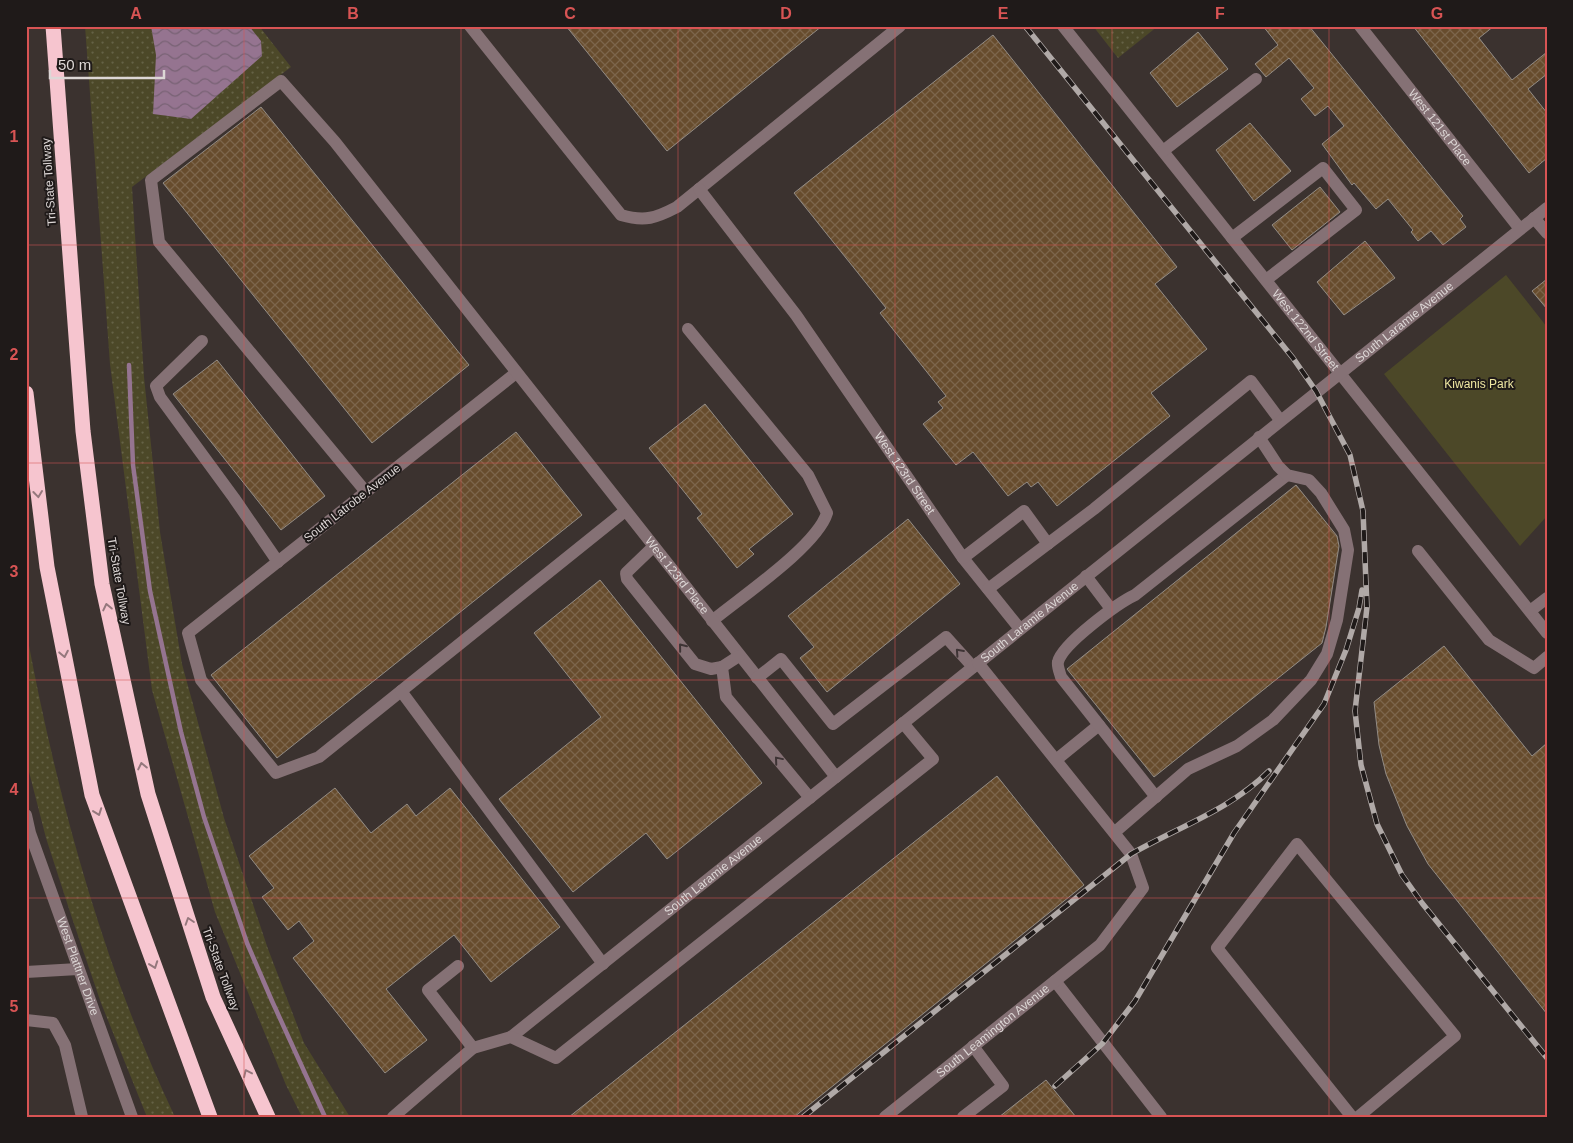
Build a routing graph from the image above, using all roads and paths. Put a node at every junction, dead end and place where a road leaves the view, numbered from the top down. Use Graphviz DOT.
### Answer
graph roads {
  1 [pos="53,26"];
  2 [pos="470,26"];
  3 [pos="900,26"];
  4 [pos="1063,26"];
  5 [pos="1360,26"];
  6 [pos="1256,79"];
  7 [pos="1163,151"];
  8 [pos="699,189"];
  9 [pos="1547,208"];
  10 [pos="1534,218"];
  11 [pos="1520,228"];
  12 [pos="1547,233"];
  13 [pos="1232,238"];
  14 [pos="1266,280"];
  15 [pos="688,329"];
  16 [pos="202,341"];
  17 [pos="516,373"];
  18 [pos="1340,373"];
  19 [pos="26,393"];
  20 [pos="1280,420"];
  21 [pos="1258,437"];
  22 [pos="1287,476"];
  23 [pos="366,492"];
  24 [pos="625,511"];
  25 [pos="1048,544"];
  26 [pos="653,547"];
  27 [pos="1418,550"];
  28 [pos="963,558"];
  29 [pos="278,562"];
  30 [pos="1086,576"];
  31 [pos="988,589"];
  32 [pos="1547,598"];
  33 [pos="1111,609"];
  34 [pos="1530,611"];
  35 [pos="712,620"];
  36 [pos="1020,629"];
  37 [pos="1547,633"];
  38 [pos="739,656"];
  39 [pos="1547,657"];
  40 [pos="975,665"];
  41 [pos="722,667"];
  42 [pos="757,678"];
  43 [pos="401,691"];
  44 [pos="903,723"];
  45 [pos="1099,726"];
  46 [pos="1056,760"];
  47 [pos="836,777"];
  48 [pos="1156,797"];
  49 [pos="810,798"];
  50 [pos="26,815"];
  51 [pos="1114,832"];
  52 [pos="603,964"];
  53 [pos="458,966"];
  54 [pos="78,969"];
  55 [pos="26,972"];
  56 [pos="1055,981"];
  57 [pos="26,1020"];
  58 [pos="511,1037"];
  59 [pos="973,1046"];
  60 [pos="474,1048"];
  61 [pos="82,1117"];
  62 [pos="132,1117"];
  63 [pos="210,1117"];
  64 [pos="268,1117"];
  65 [pos="393,1117"];
  66 [pos="885,1117"];
  67 [pos="963,1117"];
  68 [pos="1161,1117"];
  69 [pos="1352,1117"];
  70 [pos="1358,1117"];
  64 -- 1 [label="highway, Tri-State Tollway, one-way"];
  2 -- 8 [label="street"];
  3 -- 8 [label="street"];
  4 -- 7 [label="street, West 122nd Street"];
  5 -- 11 [label="street, West 121st Place"];
  6 -- 7 [label="street"];
  7 -- 13 [label="street, West 122nd Street"];
  8 -- 28 [label="street, West 123rd Street"];
  9 -- 10 [label="street, South Laramie Avenue"];
  10 -- 11 [label="street, South Laramie Avenue"];
  10 -- 12 [label="street"];
  11 -- 18 [label="street, South Laramie Avenue"];
  13 -- 14 [label="street, West 122nd Street"];
  13 -- 14 [label="street"];
  14 -- 18 [label="street, West 122nd Street"];
  15 -- 35 [label="street"];
  16 -- 29 [label="street"];
  17 -- 23 [label="street, South Latrobe Avenue"];
  17 -- 23 [label="street, West 123rd Place"];
  17 -- 24 [label="street, West 123rd Place"];
  18 -- 20 [label="street, South Laramie Avenue"];
  18 -- 34 [label="street, West 122nd Street"];
  19 -- 63 [label="highway, one-way"];
  20 -- 21 [label="street, South Laramie Avenue"];
  20 -- 25 [label="street"];
  21 -- 22 [label="street"];
  21 -- 30 [label="street, South Laramie Avenue"];
  22 -- 33 [label="street"];
  22 -- 48 [label="street"];
  23 -- 29 [label="street, South Latrobe Avenue"];
  24 -- 26 [label="street, West 123rd Place"];
  24 -- 43 [label="street"];
  25 -- 28 [label="street"];
  25 -- 31 [label="street"];
  26 -- 35 [label="street, West 123rd Place"];
  41 -- 26 [label="street, one-way"];
  27 -- 39 [label="street"];
  28 -- 31 [label="street, West 123rd Street"];
  29 -- 43 [label="street, South Latrobe Avenue"];
  30 -- 33 [label="street"];
  30 -- 36 [label="street, South Laramie Avenue"];
  31 -- 36 [label="street, West 123rd Street"];
  32 -- 34 [label="street"];
  33 -- 45 [label="street"];
  34 -- 37 [label="street, West 122nd Street"];
  35 -- 38 [label="street, West 123rd Place"];
  36 -- 40 [label="street, South Laramie Avenue"];
  38 -- 41 [label="street"];
  38 -- 42 [label="street, West 123rd Place"];
  40 -- 42 [label="street, one-way"];
  40 -- 44 [label="street, South Laramie Avenue"];
  40 -- 46 [label="street"];
  49 -- 41 [label="street, one-way"];
  42 -- 47 [label="street, West 123rd Place"];
  43 -- 52 [label="street"];
  44 -- 47 [label="street, South Laramie Avenue"];
  44 -- 58 [label="street"];
  45 -- 46 [label="street"];
  45 -- 48 [label="street"];
  46 -- 51 [label="street"];
  47 -- 49 [label="street, South Laramie Avenue"];
  48 -- 51 [label="street"];
  49 -- 52 [label="street, South Laramie Avenue"];
  50 -- 54 [label="street, West Plattner Drive"];
  51 -- 56 [label="street, South Leamington Avenue"];
  52 -- 58 [label="street, South Laramie Avenue"];
  53 -- 60 [label="street"];
  54 -- 55 [label="street"];
  54 -- 62 [label="street, West Plattner Drive"];
  56 -- 59 [label="street, South Leamington Avenue"];
  56 -- 68 [label="street"];
  57 -- 61 [label="street"];
  58 -- 60 [label="street"];
  59 -- 66 [label="street, South Leamington Avenue"];
  59 -- 67 [label="street"];
  60 -- 65 [label="street"];
  69 -- 70 [label="street"];
}
